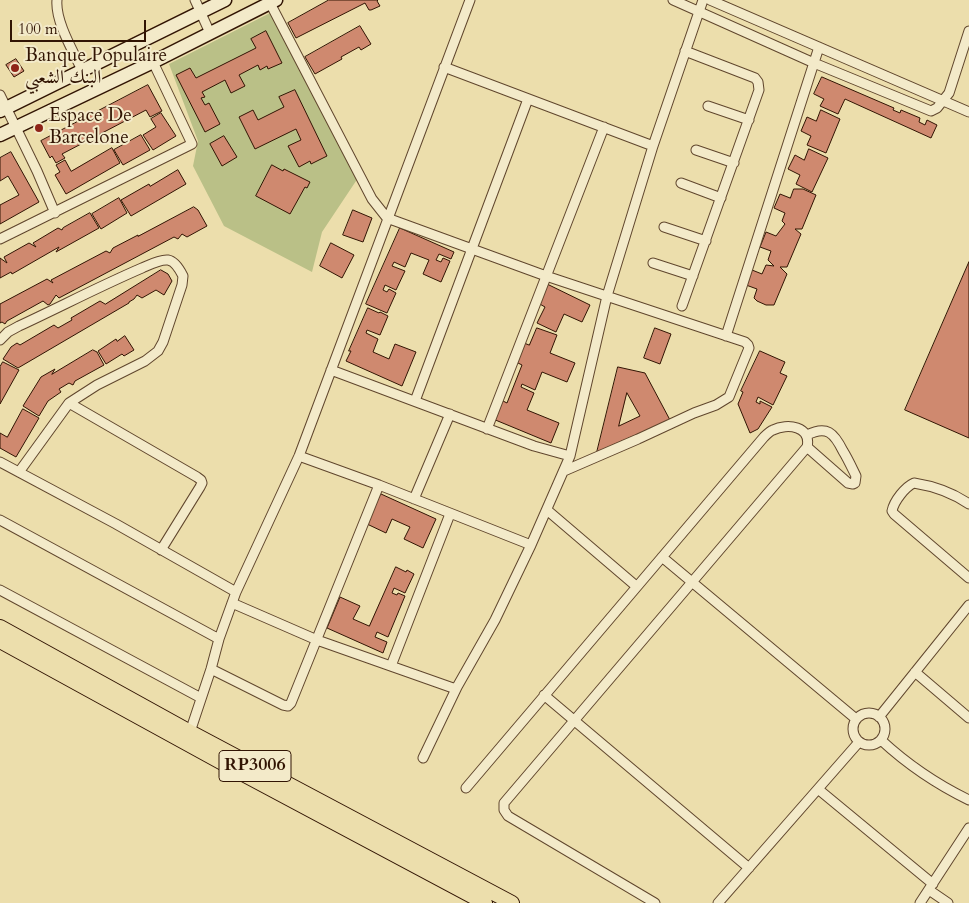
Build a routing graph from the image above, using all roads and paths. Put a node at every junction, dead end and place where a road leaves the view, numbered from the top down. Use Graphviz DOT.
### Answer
graph roads {
  1 [pos="57,0"];
  2 [pos="195,0"];
  3 [pos="225,0"];
  4 [pos="470,0"];
  5 [pos="673,0"];
  6 [pos="703,0"];
  7 [pos="710,0"];
  8 [pos="273,1"];
  9 [pos="201,12"];
  10 [pos="698,12"];
  11 [pos="969,31"];
  12 [pos="210,32"];
  13 [pos="819,47"];
  14 [pos="685,51"];
  15 [pos="153,62"];
  16 [pos="814,63"];
  17 [pos="444,68"];
  18 [pos="82,70"];
  19 [pos="0,95"];
  20 [pos="528,99"];
  21 [pos="944,101"];
  22 [pos="708,106"];
  23 [pos="3,110"];
  24 [pos="969,112"];
  25 [pos="749,120"];
  26 [pos="604,127"];
  27 [pos="16,128"];
  28 [pos="0,135"];
  29 [pos="653,146"];
  30 [pos="696,150"];
  31 [pos="734,163"];
  32 [pos="680,183"];
  33 [pos="721,198"];
  34 [pos="55,213"];
  35 [pos="387,218"];
  36 [pos="664,226"];
  37 [pos="0,239"];
  38 [pos="706,241"];
  39 [pos="472,248"];
  40 [pos="653,263"];
  41 [pos="546,276"];
  42 [pos="693,276"];
  43 [pos="607,296"];
  44 [pos="682,306"];
  45 [pos="726,336"];
  46 [pos="0,340"];
  47 [pos="331,370"];
  48 [pos="415,401"];
  49 [pos="69,402"];
  50 [pos="450,414"];
  51 [pos="487,429"];
  52 [pos="807,435"];
  53 [pos="807,447"];
  54 [pos="298,456"];
  55 [pos="570,456"];
  56 [pos="0,462"];
  57 [pos="564,471"];
  58 [pos="19,472"];
  59 [pos="379,485"];
  60 [pos="414,499"];
  61 [pos="969,504"];
  62 [pos="547,510"];
  63 [pos="450,514"];
  64 [pos="0,520"];
  65 [pos="531,545"];
  66 [pos="161,550"];
  67 [pos="662,556"];
  68 [pos="969,578"];
  69 [pos="692,582"];
  70 [pos="636,586"];
  71 [pos="0,590"];
  72 [pos="236,592"];
  73 [pos="232,603"];
  74 [pos="969,605"];
  75 [pos="0,627"];
  76 [pos="219,639"];
  77 [pos="317,640"];
  78 [pos="0,641"];
  79 [pos="391,666"];
  80 [pos="211,669"];
  81 [pos="915,672"];
  82 [pos="457,687"];
  83 [pos="544,696"];
  84 [pos="201,698"];
  85 [pos="879,716"];
  86 [pos="969,718"];
  87 [pos="574,720"];
  88 [pos="856,720"];
  89 [pos="188,737"];
  90 [pos="881,740"];
  91 [pos="859,742"];
  92 [pos="423,758"];
  93 [pos="466,788"];
  94 [pos="818,789"];
  95 [pos="969,800"];
  96 [pos="969,828"];
  97 [pos="749,868"];
  98 [pos="931,887"];
  99 [pos="485,903"];
  100 [pos="512,903"];
  101 [pos="656,903"];
  102 [pos="718,903"];
  103 [pos="920,903"];
  104 [pos="948,903"];
  1 -- 18 [label="street"];
  2 -- 9 [label="street"];
  3 -- 9 [label="street"];
  4 -- 17 [label="street"];
  5 -- 10 [label="street"];
  6 -- 10 [label="street"];
  7 -- 13 [label="street"];
  8 -- 12 [label="street"];
  8 -- 35 [label="street"];
  9 -- 12 [label="street"];
  9 -- 18 [label="street"];
  10 -- 14 [label="street"];
  10 -- 16 [label="street"];
  11 -- 21 [label="street"];
  12 -- 15 [label="street"];
  13 -- 16 [label="street"];
  13 -- 21 [label="street"];
  14 -- 25 [label="street"];
  14 -- 29 [label="street"];
  15 -- 27 [label="street"];
  15 -- 34 [label="street"];
  16 -- 21 [label="street"];
  16 -- 45 [label="street"];
  17 -- 20 [label="street"];
  17 -- 35 [label="street"];
  18 -- 23 [label="street"];
  19 -- 23 [label="street"];
  20 -- 26 [label="street"];
  20 -- 39 [label="street"];
  21 -- 24 [label="street"];
  22 -- 25 [label="street"];
  23 -- 27 [label="street"];
  25 -- 31 [label="street"];
  26 -- 29 [label="street"];
  26 -- 41 [label="street"];
  27 -- 28 [label="street"];
  27 -- 34 [label="street"];
  29 -- 43 [label="street"];
  30 -- 31 [label="street"];
  31 -- 33 [label="street"];
  32 -- 33 [label="street"];
  33 -- 38 [label="street"];
  34 -- 37 [label="street"];
  35 -- 39 [label="street"];
  35 -- 47 [label="street"];
  36 -- 38 [label="street"];
  38 -- 42 [label="street"];
  39 -- 41 [label="street"];
  39 -- 48 [label="street"];
  40 -- 42 [label="street"];
  41 -- 43 [label="street"];
  41 -- 51 [label="street"];
  42 -- 44 [label="street"];
  43 -- 45 [label="street"];
  43 -- 55 [label="street"];
  45 -- 57 [label="street"];
  46 -- 49 [label="street"];
  47 -- 48 [label="street"];
  47 -- 54 [label="street"];
  48 -- 50 [label="street"];
  49 -- 58 [label="street"];
  49 -- 66 [label="street"];
  50 -- 51 [label="street"];
  50 -- 60 [label="street"];
  51 -- 55 [label="street"];
  52 -- 53 [label="street"];
  52 -- 53 [label="street"];
  52 -- 67 [label="street"];
  53 -- 69 [label="street"];
  54 -- 59 [label="street"];
  54 -- 72 [label="street"];
  55 -- 57 [label="street"];
  56 -- 58 [label="street"];
  57 -- 62 [label="street"];
  58 -- 66 [label="street"];
  59 -- 60 [label="street"];
  59 -- 77 [label="street"];
  60 -- 63 [label="street"];
  61 -- 68 [label="street"];
  62 -- 65 [label="street"];
  62 -- 70 [label="street"];
  63 -- 65 [label="street"];
  63 -- 79 [label="street"];
  64 -- 76 [label="street"];
  65 -- 82 [label="street"];
  66 -- 72 [label="street"];
  67 -- 69 [label="street"];
  67 -- 70 [label="street"];
  69 -- 87 [label="street"];
  69 -- 88 [label="street"];
  70 -- 83 [label="street"];
  71 -- 84 [label="street"];
  72 -- 73 [label="street"];
  73 -- 76 [label="street"];
  73 -- 77 [label="street"];
  74 -- 81 [label="street"];
  75 -- 89 [label="main road, RP3006"];
  76 -- 80 [label="street"];
  77 -- 79 [label="street"];
  77 -- 80 [label="street"];
  78 -- 89 [label="main road, RP3006"];
  79 -- 82 [label="street"];
  80 -- 84 [label="street"];
  81 -- 85 [label="street"];
  81 -- 86 [label="street"];
  82 -- 92 [label="street"];
  83 -- 87 [label="street"];
  83 -- 93 [label="street"];
  84 -- 89 [label="street"];
  85 -- 88 [label="street"];
  85 -- 90 [label="street"];
  87 -- 97 [label="street"];
  87 -- 101 [label="street"];
  88 -- 91 [label="street"];
  89 -- 99 [label="main road, RP3006"];
  89 -- 100 [label="main road, RP3006"];
  90 -- 91 [label="street"];
  90 -- 95 [label="street"];
  91 -- 94 [label="street"];
  94 -- 97 [label="street"];
  94 -- 98 [label="street"];
  96 -- 98 [label="street"];
  97 -- 102 [label="street"];
  98 -- 103 [label="street"];
  98 -- 104 [label="street"];
}
